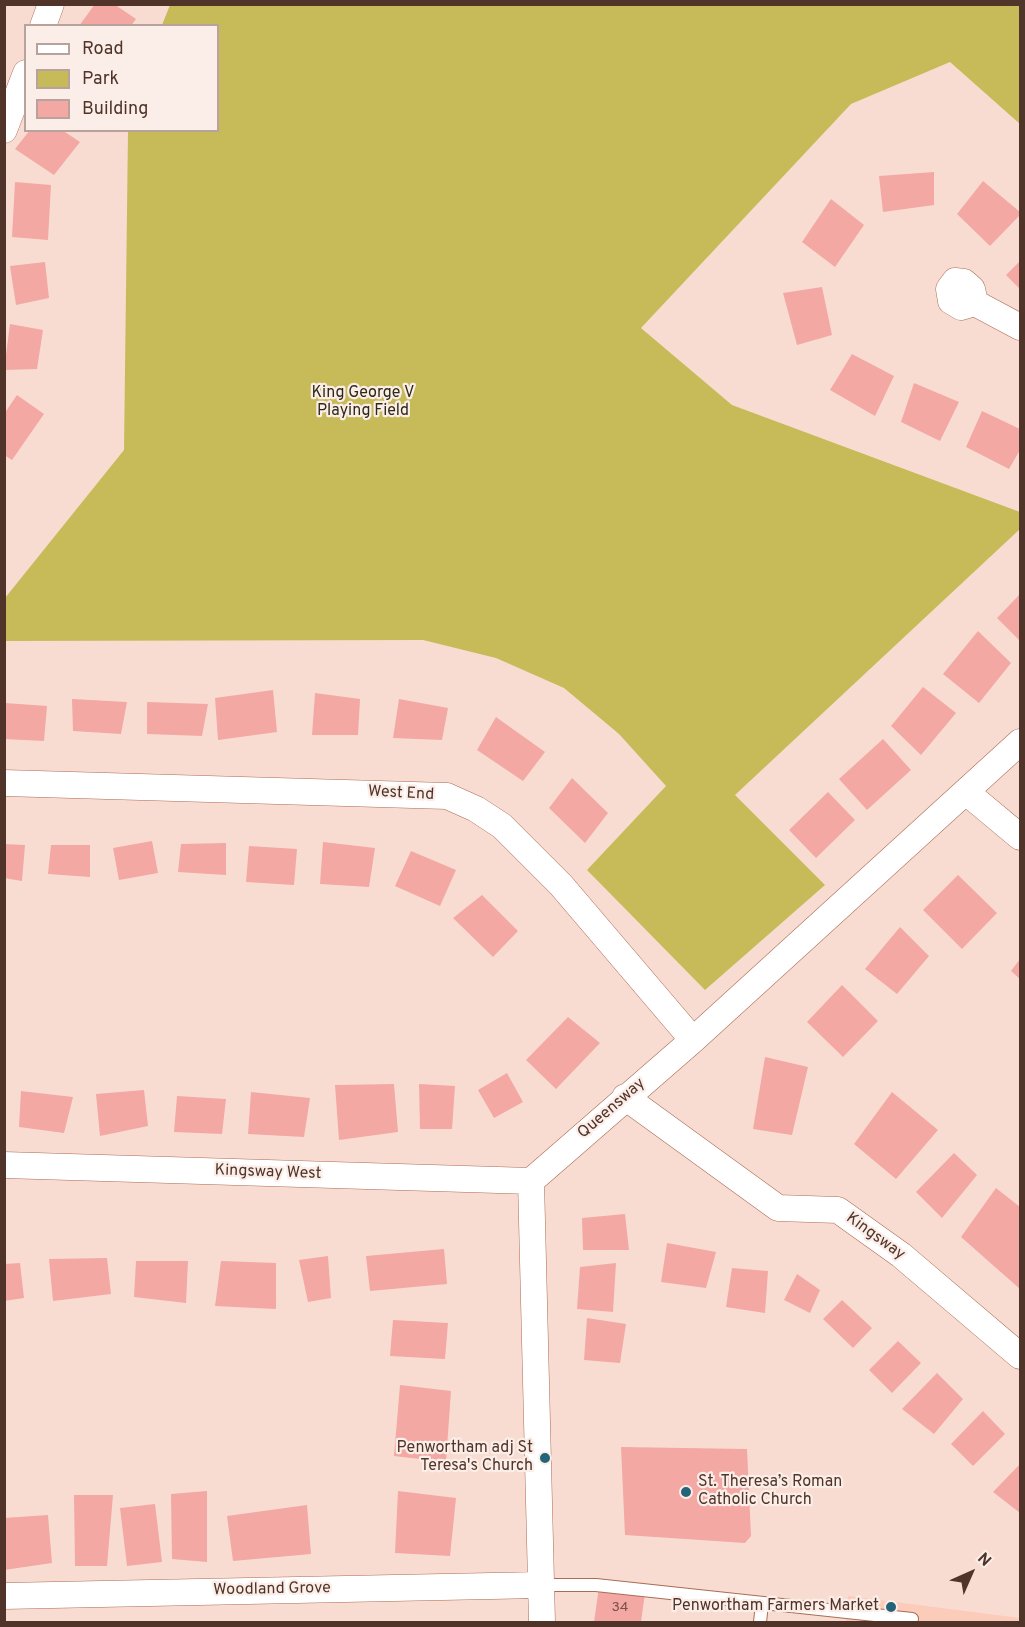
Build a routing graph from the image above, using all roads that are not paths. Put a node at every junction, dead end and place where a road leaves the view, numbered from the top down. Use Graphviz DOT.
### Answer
graph roads {
  1 [pos="51,4"];
  2 [pos="44,24"];
  3 [pos="24,78"];
  4 [pos="4,130"];
  5 [pos="975,303"];
  6 [pos="1020,327"];
  7 [pos="1020,742"];
  8 [pos="4,783"];
  9 [pos="966,792"];
  10 [pos="1020,837"];
  11 [pos="693,1040"];
  12 [pos="625,1097"];
  13 [pos="4,1165"];
  14 [pos="531,1181"];
  15 [pos="1020,1356"];
  16 [pos="540,1585"];
  17 [pos="4,1596"];
  18 [pos="762,1604"];
  19 [pos="912,1619"];
  20 [pos="542,1623"];
  21 [pos="760,1623"];
  1 -- 2 [label="street"];
  3 -- 4 [label="street"];
  5 -- 6 [label="street"];
  7 -- 9 [label="street, Queensway"];
  8 -- 11 [label="street, West End"];
  9 -- 10 [label="street"];
  9 -- 11 [label="street, Queensway"];
  11 -- 12 [label="street, Queensway"];
  12 -- 14 [label="street, Queensway"];
  12 -- 15 [label="street, Kingsway"];
  13 -- 14 [label="street, Kingsway West"];
  14 -- 16 [label="street"];
  16 -- 17 [label="street, Woodland Grove"];
  16 -- 18 [label="lane"];
  16 -- 20 [label="street"];
  18 -- 19 [label="lane"];
  18 -- 21 [label="lane"];
}
